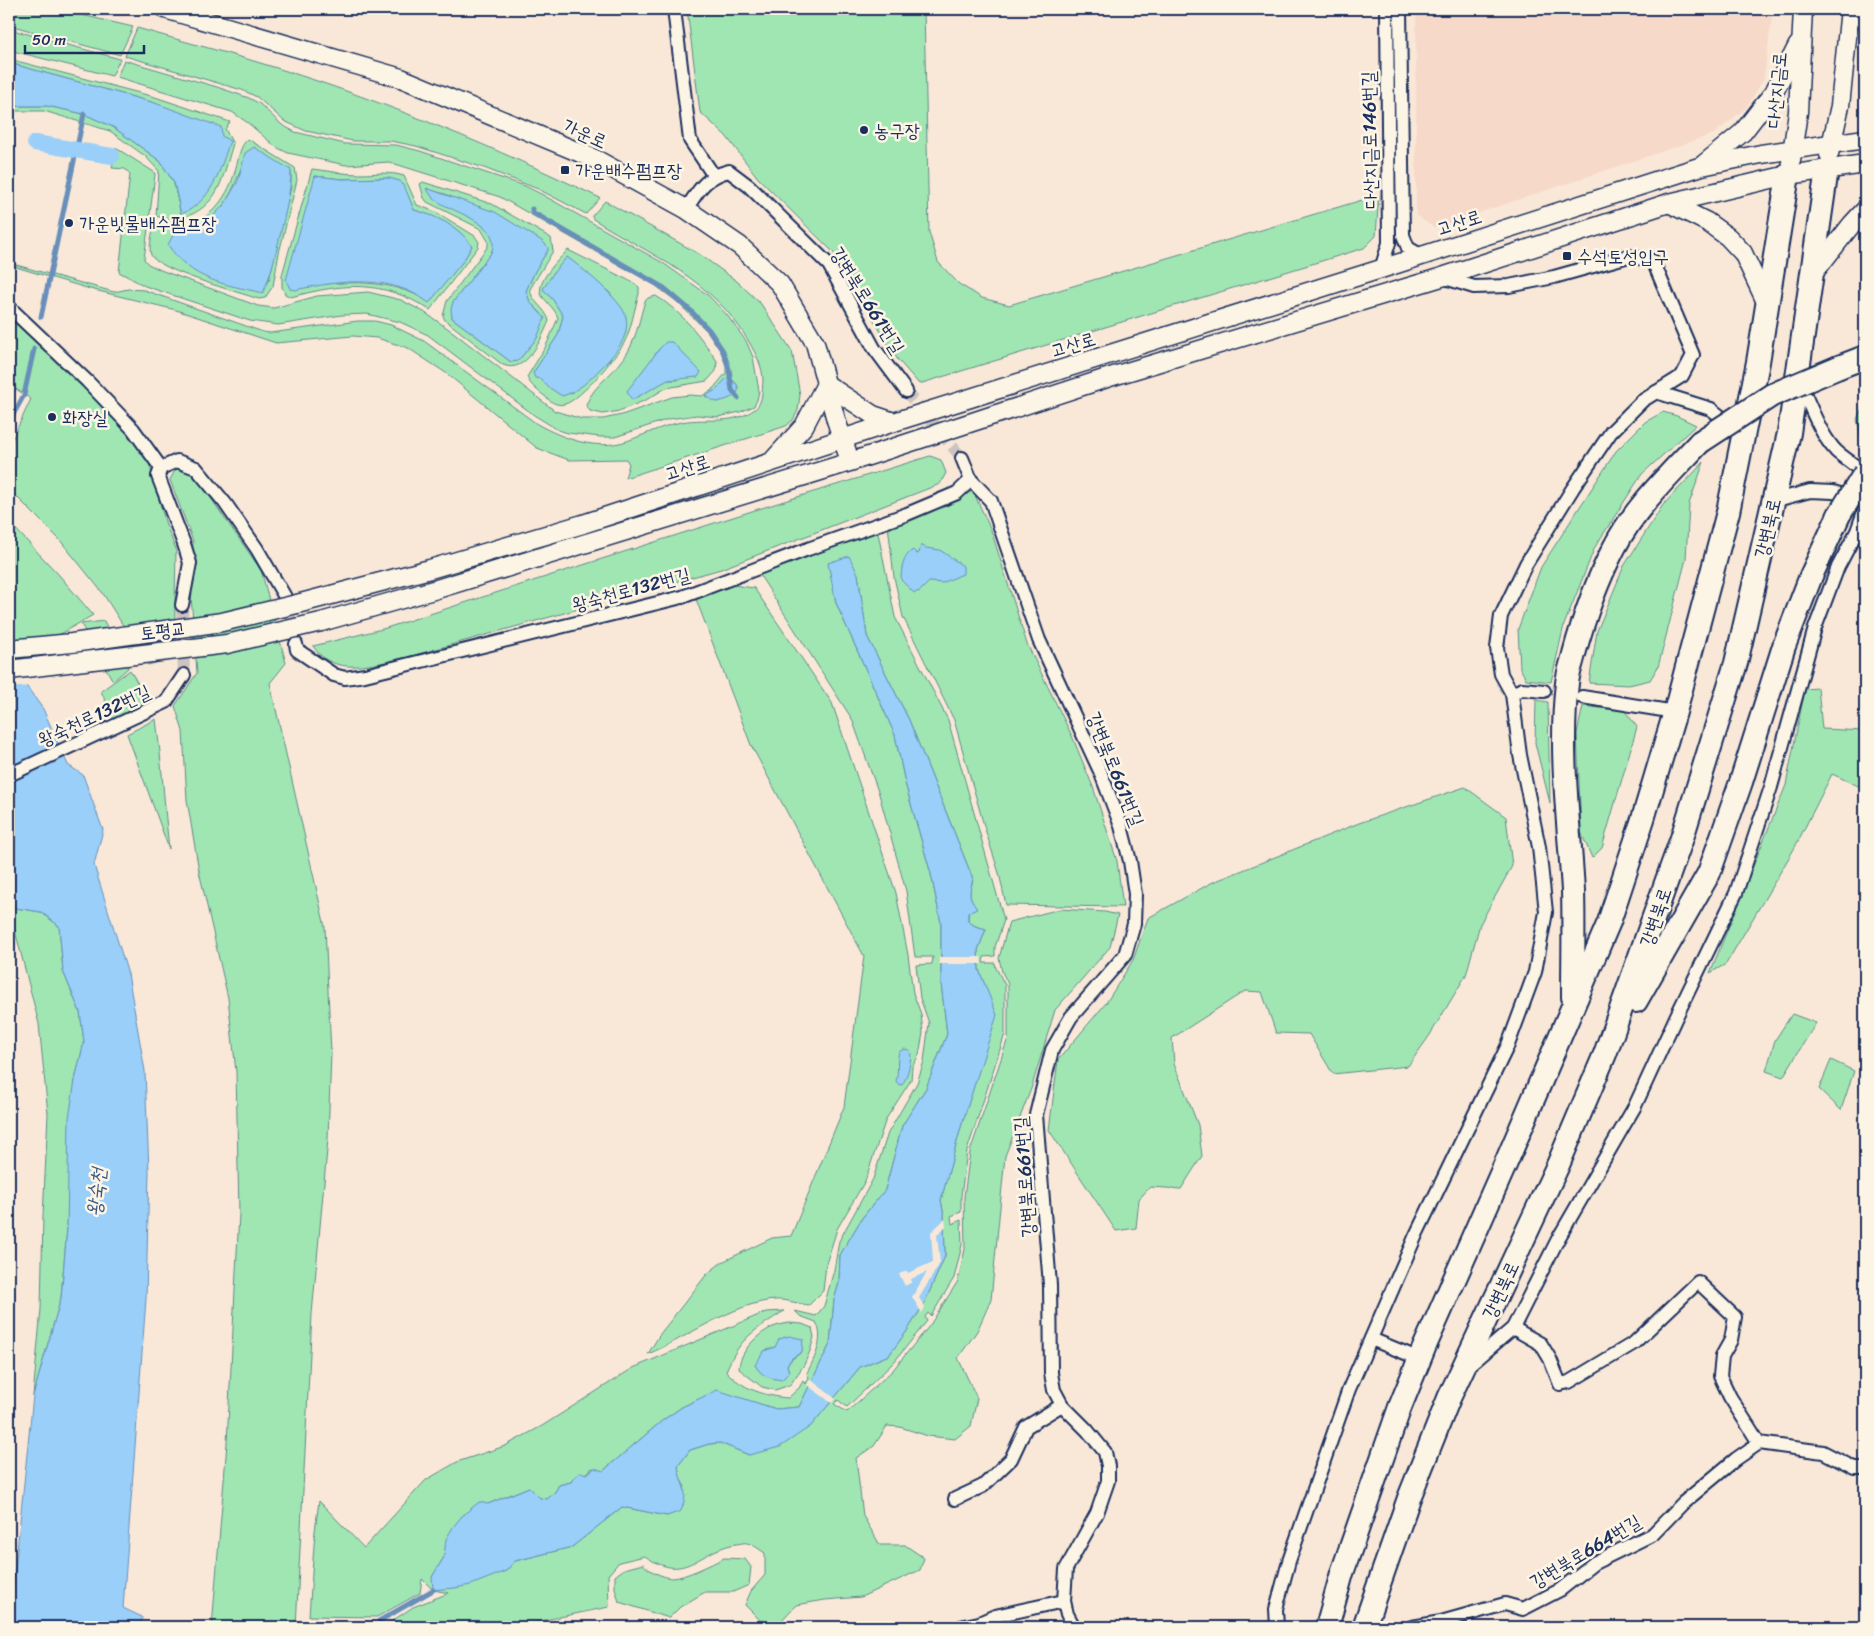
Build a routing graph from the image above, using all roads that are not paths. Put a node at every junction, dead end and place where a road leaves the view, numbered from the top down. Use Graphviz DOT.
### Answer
graph roads {
  1 [pos="165,9"];
  2 [pos="674,9"];
  3 [pos="1387,9"];
  4 [pos="1400,9"];
  5 [pos="1803,9"];
  6 [pos="1850,9"];
  7 [pos="1859,9"];
  8 [pos="1865,20"];
  9 [pos="1802,38"];
  10 [pos="1865,139"];
  11 [pos="1831,144"];
  12 [pos="1792,150"];
  13 [pos="1865,164"];
  14 [pos="1702,166"];
  15 [pos="1827,169"];
  16 [pos="1788,175"];
  17 [pos="714,176"];
  18 [pos="1669,203"];
  19 [pos="686,209"];
  20 [pos="1865,210"];
  21 [pos="1422,256"];
  22 [pos="1381,269"];
  23 [pos="1812,276"];
  24 [pos="1442,277"];
  25 [pos="1768,306"];
  26 [pos="9,307"];
  27 [pos="1865,357"];
  28 [pos="1798,378"];
  29 [pos="826,384"];
  30 [pos="906,391"];
  31 [pos="1656,392"];
  32 [pos="894,422"];
  33 [pos="1745,434"];
  34 [pos="842,440"];
  35 [pos="962,458"];
  36 [pos="773,461"];
  37 [pos="850,462"];
  38 [pos="161,468"];
  39 [pos="1865,475"];
  40 [pos="971,480"];
  41 [pos="1773,501"];
  42 [pos="1865,502"];
  43 [pos="1865,509"];
  44 [pos="291,600"];
  45 [pos="182,605"];
  46 [pos="296,644"];
  47 [pos="9,649"];
  48 [pos="9,670"];
  49 [pos="184,675"];
  50 [pos="1544,691"];
  51 [pos="1512,694"];
  52 [pos="1582,697"];
  53 [pos="1675,712"];
  54 [pos="9,775"];
  55 [pos="1572,1007"];
  56 [pos="1606,1054"];
  57 [pos="1513,1328"];
  58 [pos="1371,1339"];
  59 [pos="1420,1360"];
  60 [pos="1462,1372"];
  61 [pos="1062,1405"];
  62 [pos="1759,1443"];
  63 [pos="1865,1468"];
  64 [pos="955,1499"];
  65 [pos="1064,1601"];
  66 [pos="960,1627"];
  67 [pos="1074,1627"];
  68 [pos="1277,1627"];
  69 [pos="1327,1627"];
  70 [pos="1364,1627"];
  71 [pos="1412,1627"];
  1 -- 19 [label="street, 가운로"];
  2 -- 17 [label="street"];
  3 -- 22 [label="street, 다산지금로146번길"];
  4 -- 21 [label="street, 다산지금로146번길"];
  5 -- 9 [label="street, 다산지금로"];
  6 -- 11 [label="street"];
  7 -- 8 [label="street"];
  9 -- 12 [label="street, 다산지금로"];
  9 -- 14 [label="street"];
  10 -- 11 [label="street, 고산로"];
  11 -- 12 [label="street, 고산로"];
  11 -- 15 [label="street"];
  12 -- 14 [label="street, 고산로"];
  12 -- 16 [label="street, 다산지금로"];
  13 -- 15 [label="street"];
  14 -- 21 [label="street, 고산로"];
  15 -- 16 [label="street"];
  15 -- 23 [label="highway, 강변북로"];
  16 -- 18 [label="street"];
  16 -- 25 [label="highway"];
  17 -- 19 [label="street"];
  17 -- 30 [label="street, 강변북로661번길"];
  18 -- 24 [label="street"];
  18 -- 25 [label="street"];
  19 -- 29 [label="street, 가운로"];
  20 -- 23 [label="street"];
  21 -- 22 [label="street, 고산로"];
  22 -- 32 [label="street, 고산로"];
  23 -- 28 [label="highway, 강변북로"];
  24 -- 31 [label="street"];
  24 -- 37 [label="street"];
  25 -- 33 [label="highway"];
  26 -- 38 [label="street"];
  27 -- 55 [label="highway, bridge"];
  28 -- 39 [label="street"];
  28 -- 41 [label="highway, 강변북로"];
  29 -- 32 [label="street"];
  29 -- 34 [label="street, 가운로"];
  29 -- 36 [label="street"];
  31 -- 33 [label="street"];
  31 -- 51 [label="street"];
  32 -- 34 [label="street, 고산로"];
  33 -- 53 [label="highway"];
  34 -- 36 [label="street, 고산로"];
  34 -- 37 [label="street, 가운로"];
  35 -- 40 [label="street, 강변북로661번길"];
  36 -- 44 [label="street, 고산로"];
  37 -- 48 [label="street, 토평교, bridge"];
  38 -- 44 [label="street"];
  38 -- 45 [label="street"];
  39 -- 56 [label="highway, bridge"];
  40 -- 46 [label="street, 왕숙천로132번길"];
  40 -- 61 [label="street, 강변북로661번길"];
  41 -- 42 [label="street"];
  41 -- 56 [label="highway, 강변북로"];
  43 -- 57 [label="street"];
  44 -- 47 [label="street, 토평교, bridge"];
  49 -- 54 [label="street, 왕숙천로132번길"];
  50 -- 51 [label="street"];
  51 -- 58 [label="street"];
  52 -- 53 [label="street"];
  53 -- 55 [label="highway"];
  55 -- 59 [label="highway"];
  56 -- 60 [label="highway, 강변북로"];
  57 -- 60 [label="street"];
  57 -- 62 [label="street"];
  58 -- 59 [label="street"];
  58 -- 68 [label="street"];
  59 -- 69 [label="highway"];
  60 -- 70 [label="highway, 강변북로"];
  61 -- 64 [label="street"];
  61 -- 65 [label="street, 강변북로661번길"];
  62 -- 63 [label="street"];
  62 -- 71 [label="street, 강변북로664번길"];
  65 -- 66 [label="street"];
  65 -- 67 [label="street, 강변북로661번길"];
}
